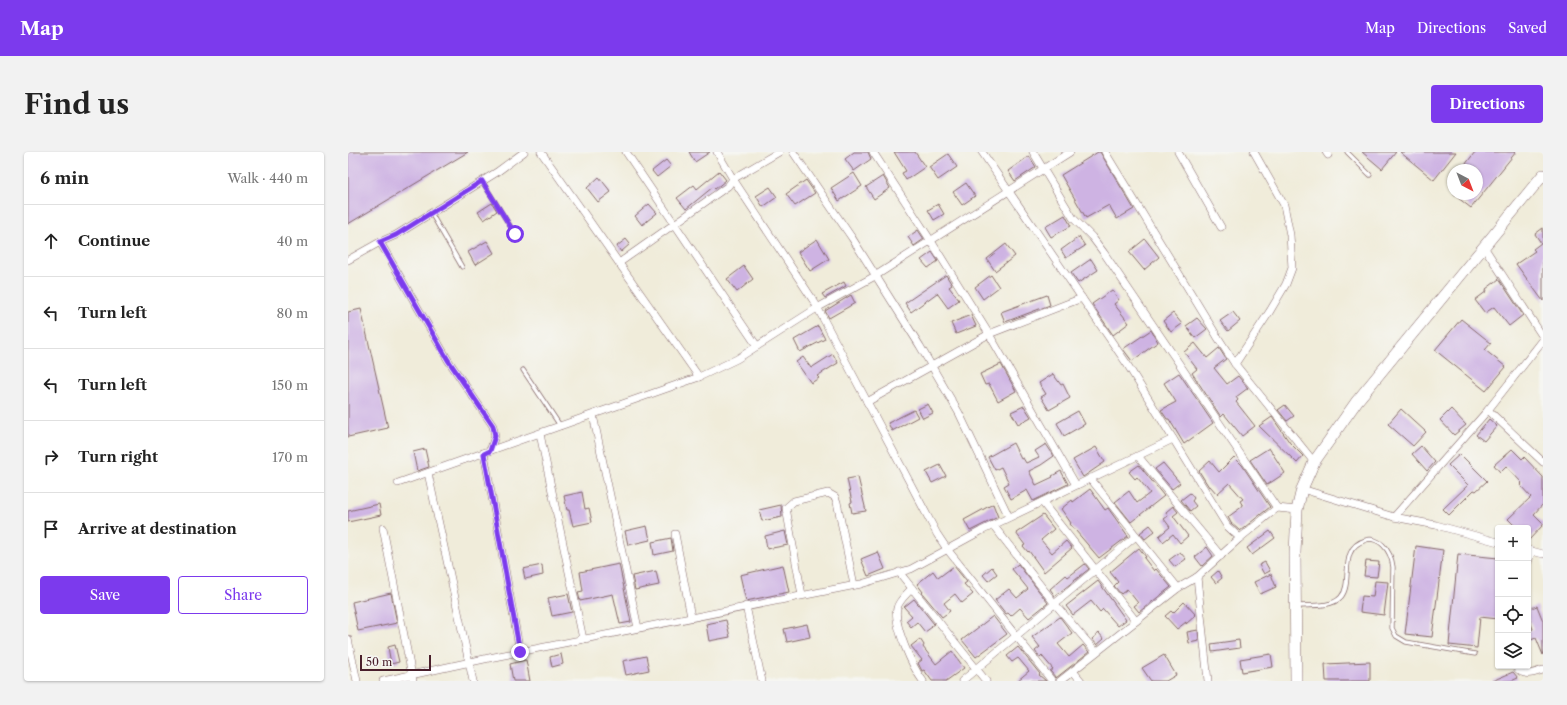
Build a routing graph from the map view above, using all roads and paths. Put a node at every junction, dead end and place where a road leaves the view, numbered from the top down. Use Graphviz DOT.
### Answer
graph roads {
  1 [pos="524,152"];
  2 [pos="541,152"];
  3 [pos="626,152"];
  4 [pos="717,152"];
  5 [pos="779,152"];
  6 [pos="793,152"];
  7 [pos="873,152"];
  8 [pos="982,152"];
  9 [pos="1033,152"];
  10 [pos="1070,152"];
  11 [pos="1105,152"];
  12 [pos="1178,152"];
  13 [pos="1254,152"];
  14 [pos="1347,152"];
  15 [pos="1043,170"];
  16 [pos="1370,175"];
  17 [pos="1543,175"];
  18 [pos="733,179"];
  19 [pos="482,181"];
  20 [pos="1009,191"];
  21 [pos="431,213"];
  22 [pos="674,224"];
  23 [pos="1222,227"];
  24 [pos="515,234"];
  25 [pos="931,241"];
  26 [pos="380,242"];
  27 [pos="1484,247"];
  28 [pos="348,260"];
  29 [pos="619,263"];
  30 [pos="462,267"];
  31 [pos="875,276"];
  32 [pos="1082,298"];
  33 [pos="817,308"];
  34 [pos="989,334"];
  35 [pos="1543,337"];
  36 [pos="1543,340"];
  37 [pos="757,346"];
  38 [pos="1235,364"];
  39 [pos="932,366"];
  40 [pos="523,370"];
  41 [pos="699,377"];
  42 [pos="867,402"];
  43 [pos="1488,410"];
  44 [pos="593,415"];
  45 [pos="561,427"];
  46 [pos="540,434"];
  47 [pos="1173,439"];
  48 [pos="487,452"];
  49 [pos="1138,456"];
  50 [pos="1314,462"];
  51 [pos="1543,462"];
  52 [pos="428,473"];
  53 [pos="1090,478"];
  54 [pos="398,483"];
  55 [pos="1076,485"];
  56 [pos="1302,489"];
  57 [pos="1042,502"];
  58 [pos="1277,508"];
  59 [pos="1297,510"];
  60 [pos="1009,517"];
  61 [pos="1394,517"];
  62 [pos="993,525"];
  63 [pos="383,528"];
  64 [pos="675,534"];
  65 [pos="1136,536"];
  66 [pos="1240,538"];
  67 [pos="1495,541"];
  68 [pos="947,549"];
  69 [pos="1531,551"];
  70 [pos="1542,553"];
  71 [pos="1221,556"];
  72 [pos="1096,569"];
  73 [pos="900,572"];
  74 [pos="1197,577"];
  75 [pos="854,585"];
  76 [pos="912,588"];
  77 [pos="1178,588"];
  78 [pos="802,595"];
  79 [pos="1055,604"];
  80 [pos="746,606"];
  81 [pos="1296,606"];
  82 [pos="691,617"];
  83 [pos="1136,621"];
  84 [pos="638,628"];
  85 [pos="1016,636"];
  86 [pos="348,639"];
  87 [pos="583,639"];
  88 [pos="520,652"];
  89 [pos="1096,652"];
  90 [pos="1475,654"];
  91 [pos="468,662"];
  92 [pos="976,669"];
  93 [pos="1518,669"];
  94 [pos="1543,670"];
  95 [pos="1073,671"];
  96 [pos="413,678"];
  97 [pos="357,681"];
  98 [pos="383,681"];
  99 [pos="473,681"];
  100 [pos="762,681"];
  101 [pos="923,681"];
  102 [pos="962,681"];
  103 [pos="986,681"];
  104 [pos="1052,681"];
  105 [pos="1060,681"];
  106 [pos="1081,681"];
  107 [pos="1208,681"];
  108 [pos="1296,681"];
  1 -- 19 [label="street"];
  2 -- 29 [label="street"];
  3 -- 22 [label="street"];
  4 -- 18 [label="street"];
  5 -- 18 [label="street"];
  6 -- 31 [label="street"];
  7 -- 25 [label="street"];
  8 -- 20 [label="street"];
  9 -- 15 [label="street"];
  10 -- 15 [label="street"];
  11 -- 38 [label="street"];
  12 -- 23 [label="street"];
  13 -- 38 [label="street"];
  14 -- 16 [label="lane"];
  15 -- 20 [label="street"];
  15 -- 58 [label="street"];
  17 -- 27 [label="main road"];
  18 -- 22 [label="street"];
  18 -- 33 [label="street"];
  19 -- 21 [label="street"];
  19 -- 24 [label="lane"];
  20 -- 25 [label="street"];
  20 -- 32 [label="street"];
  21 -- 26 [label="street"];
  21 -- 30 [label="lane"];
  22 -- 29 [label="street"];
  22 -- 37 [label="street"];
  25 -- 31 [label="street"];
  25 -- 34 [label="street"];
  26 -- 28 [label="street"];
  26 -- 48 [label="street"];
  27 -- 35 [label="street"];
  27 -- 50 [label="main road"];
  29 -- 41 [label="street"];
  31 -- 33 [label="street"];
  31 -- 39 [label="street"];
  32 -- 34 [label="street"];
  32 -- 47 [label="street"];
  33 -- 37 [label="street"];
  33 -- 42 [label="street"];
  34 -- 39 [label="street"];
  34 -- 55 [label="street"];
  36 -- 43 [label="street"];
  37 -- 41 [label="street"];
  38 -- 50 [label="street"];
  39 -- 42 [label="street"];
  39 -- 60 [label="street"];
  40 -- 45 [label="lane"];
  41 -- 44 [label="street"];
  42 -- 68 [label="street"];
  43 -- 51 [label="street"];
  43 -- 61 [label="street"];
  44 -- 45 [label="street"];
  44 -- 84 [label="street"];
  45 -- 46 [label="street"];
  46 -- 48 [label="street"];
  46 -- 87 [label="street"];
  47 -- 49 [label="street"];
  47 -- 66 [label="street"];
  48 -- 52 [label="street"];
  48 -- 88 [label="street"];
  49 -- 53 [label="street"];
  49 -- 71 [label="street"];
  50 -- 56 [label="main road"];
  52 -- 54 [label="street"];
  52 -- 91 [label="street"];
  53 -- 55 [label="street"];
  53 -- 65 [label="street"];
  55 -- 57 [label="street"];
  56 -- 59 [label="main road"];
  56 -- 61 [label="street"];
  57 -- 60 [label="street"];
  57 -- 72 [label="street"];
  58 -- 59 [label="street"];
  58 -- 66 [label="street"];
  59 -- 81 [label="main road"];
  60 -- 62 [label="street"];
  61 -- 67 [label="street"];
  62 -- 68 [label="street"];
  62 -- 79 [label="street"];
  63 -- 96 [label="street"];
  64 -- 82 [label="street"];
  65 -- 72 [label="street"];
  65 -- 77 [label="street"];
  66 -- 71 [label="street"];
  68 -- 73 [label="street"];
  68 -- 85 [label="street"];
  69 -- 70 [label="street"];
  71 -- 74 [label="street"];
  72 -- 79 [label="street"];
  72 -- 83 [label="street"];
  73 -- 75 [label="street"];
  73 -- 76 [label="street"];
  74 -- 77 [label="street"];
  74 -- 107 [label="street"];
  75 -- 78 [label="street"];
  75 -- 78 [label="street"];
  76 -- 92 [label="street"];
  76 -- 101 [label="street"];
  77 -- 83 [label="street"];
  78 -- 80 [label="street"];
  79 -- 85 [label="street"];
  79 -- 89 [label="street"];
  80 -- 82 [label="street"];
  80 -- 100 [label="street"];
  81 -- 90 [label="lane"];
  81 -- 108 [label="main road"];
  82 -- 84 [label="street"];
  83 -- 89 [label="street"];
  84 -- 87 [label="street"];
  85 -- 92 [label="street"];
  85 -- 104 [label="street"];
  86 -- 97 [label="street"];
  87 -- 88 [label="street"];
  88 -- 91 [label="street"];
  89 -- 95 [label="street"];
  91 -- 96 [label="street"];
  91 -- 99 [label="street"];
  92 -- 102 [label="street"];
  92 -- 103 [label="street"];
  93 -- 94 [label="street"];
  95 -- 105 [label="street"];
  95 -- 106 [label="street"];
  96 -- 98 [label="street"];
}
